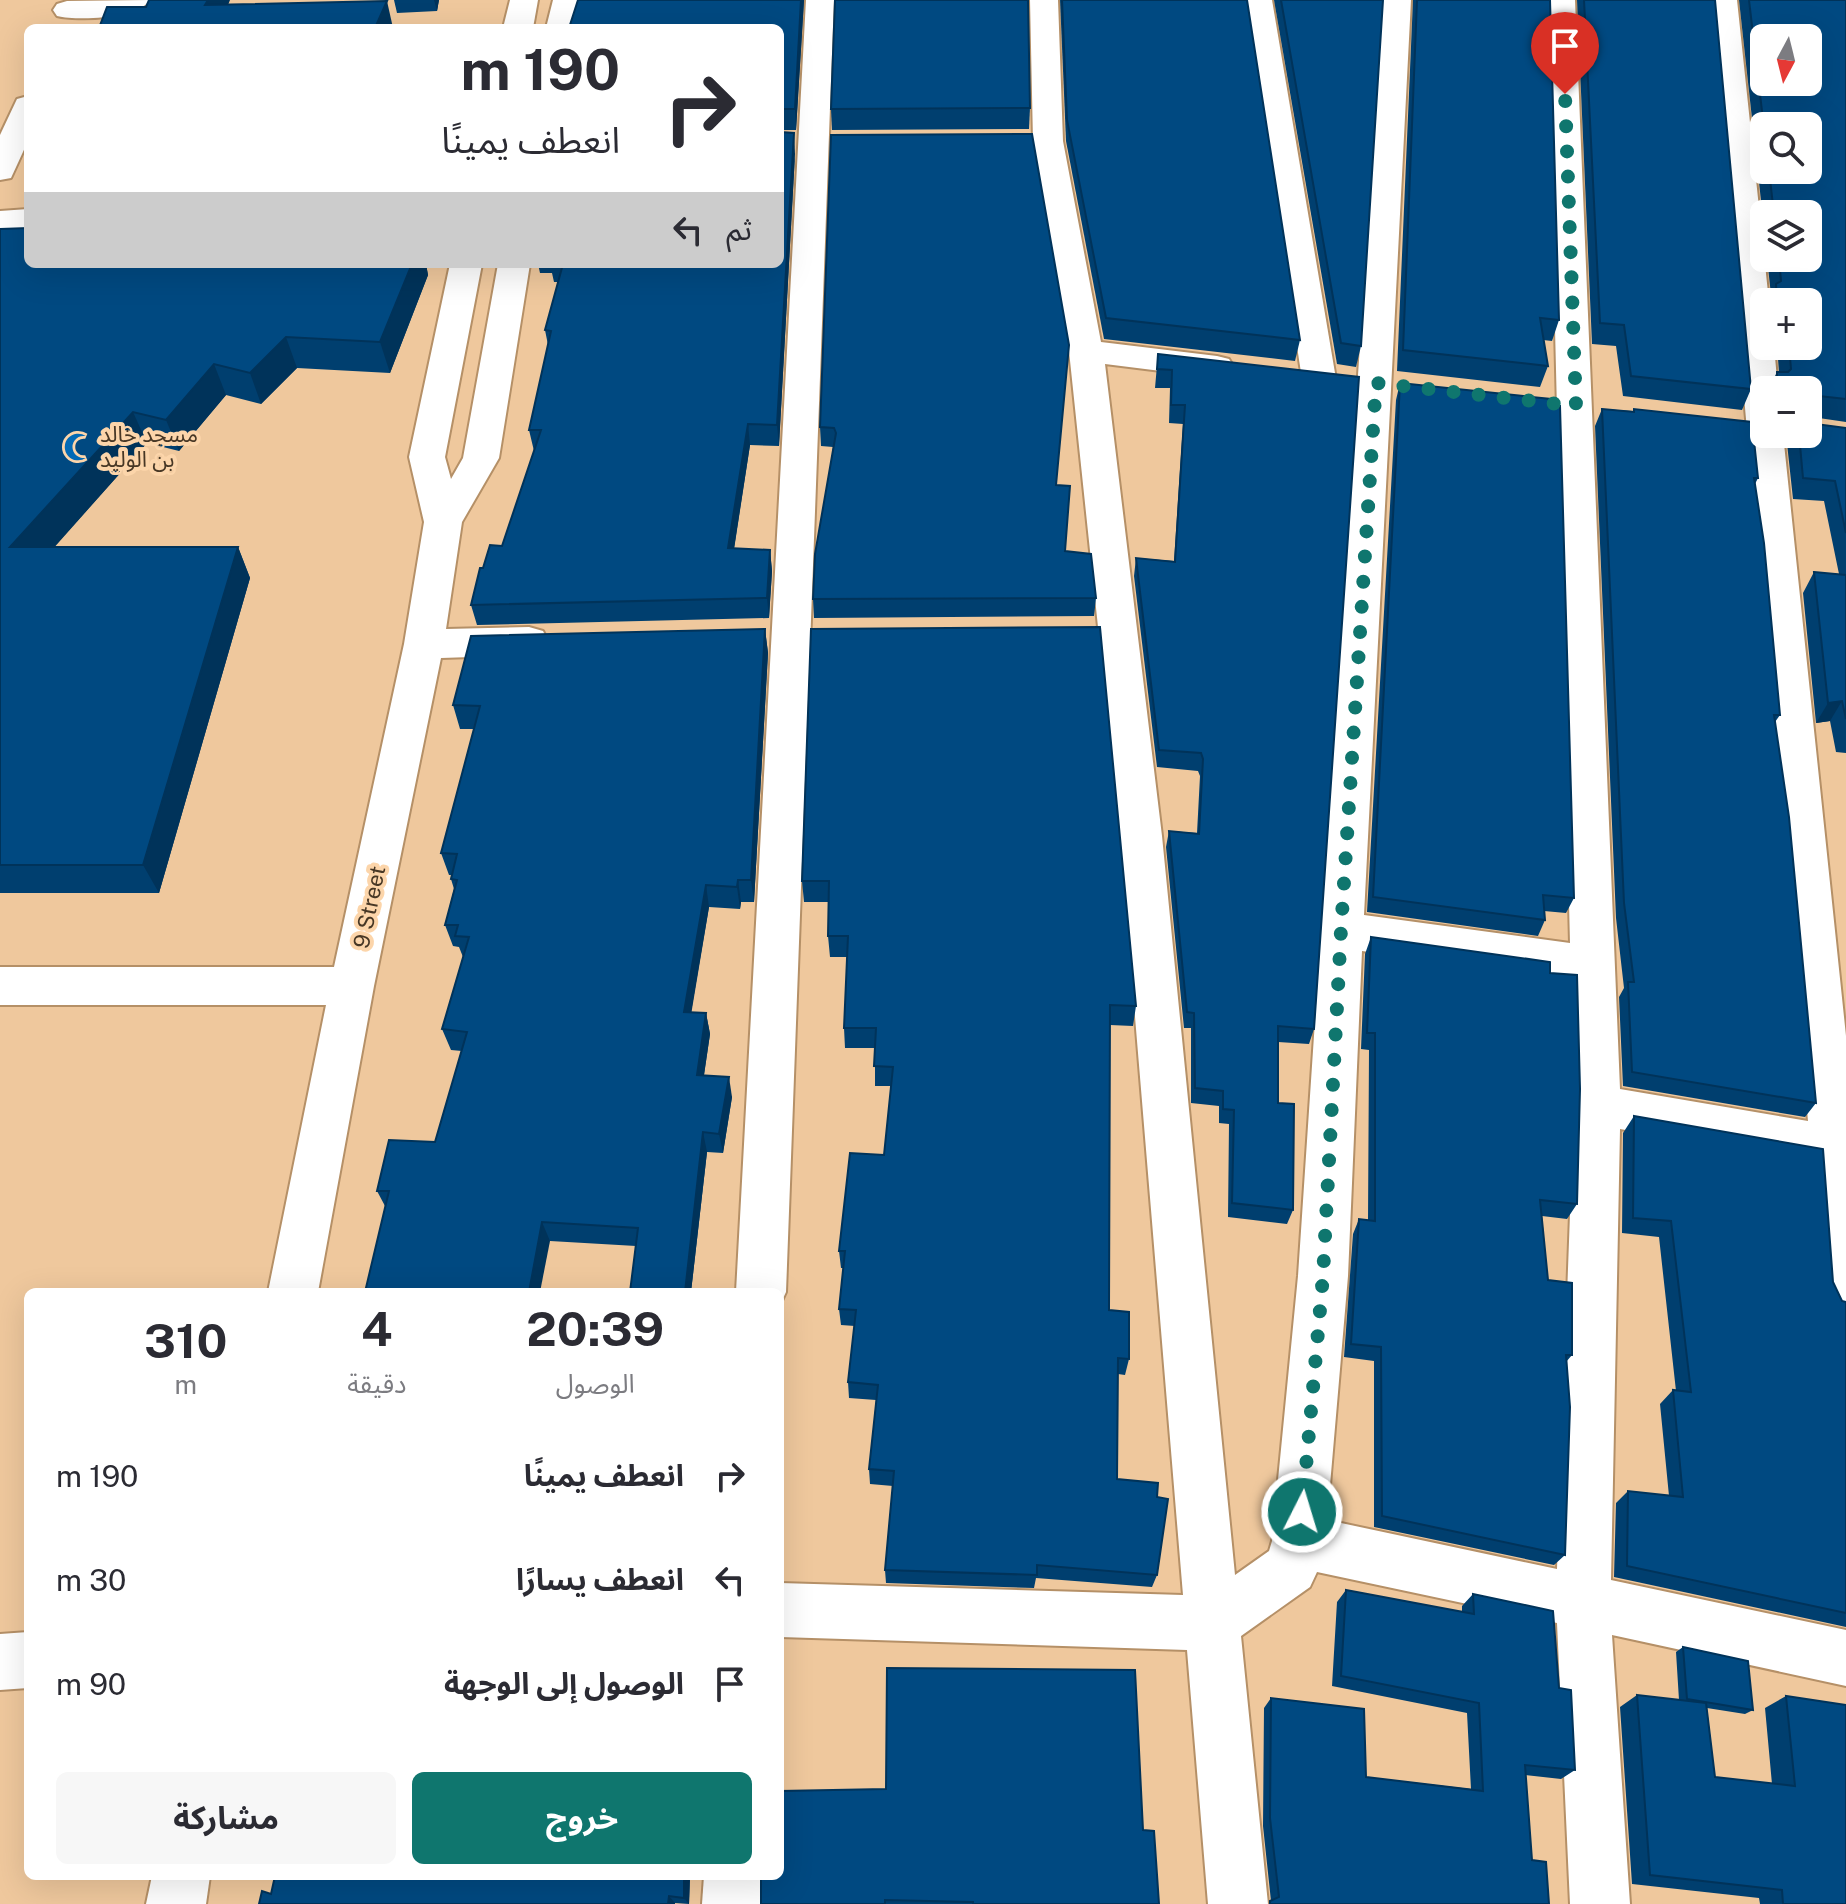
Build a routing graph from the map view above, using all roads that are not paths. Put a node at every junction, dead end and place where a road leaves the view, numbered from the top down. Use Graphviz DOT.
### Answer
graph roads {
  1 [pos="136,0"];
  2 [pos="524,0"];
  3 [pos="567,0"];
  4 [pos="820,0"];
  5 [pos="1044,0"];
  6 [pos="1258,0"];
  7 [pos="1397,0"];
  8 [pos="1561,0"];
  9 [pos="1723,0"];
  10 [pos="66,13"];
  11 [pos="519,24"];
  12 [pos="562,24"];
  13 [pos="24,119"];
  14 [pos="814,142"];
  15 [pos="12,160"];
  16 [pos="24,219"];
  17 [pos="0,221"];
  18 [pos="465,268"];
  19 [pos="513,268"];
  20 [pos="1086,351"];
  21 [pos="1242,370"];
  22 [pos="1750,382"];
  23 [pos="1392,385"];
  24 [pos="1756,448"];
  25 [pos="443,522"];
  26 [pos="562,641"];
  27 [pos="424,644"];
  28 [pos="1341,930"];
  29 [pos="1593,965"];
  30 [pos="0,986"];
  31 [pos="352,986"];
  32 [pos="1832,1009"];
  33 [pos="1597,1105"];
  34 [pos="1834,1146"];
  35 [pos="294,1288"];
  36 [pos="761,1288"];
  37 [pos="1846,1297"];
  38 [pos="1299,1541"];
  39 [pos="1583,1603"];
  40 [pos="784,1610"];
  41 [pos="1213,1623"];
  42 [pos="1846,1658"];
  43 [pos="24,1660"];
  44 [pos="0,1662"];
  45 [pos="180,1880"];
  46 [pos="733,1880"];
  47 [pos="176,1904"];
  48 [pos="732,1904"];
  49 [pos="1238,1904"];
  50 [pos="1600,1904"];
  1 -- 10 [label="street"];
  2 -- 11 [label="street"];
  3 -- 12 [label="street"];
  4 -- 14 [label="street"];
  5 -- 20 [label="street"];
  6 -- 23 [label="street"];
  7 -- 23 [label="street"];
  8 -- 29 [label="street"];
  9 -- 22 [label="street"];
  13 -- 15 [label="street"];
  14 -- 36 [label="street"];
  16 -- 17 [label="street"];
  18 -- 25 [label="street, 9 Street"];
  19 -- 25 [label="street, 9 Street"];
  20 -- 21 [label="street"];
  20 -- 41 [label="street"];
  23 -- 28 [label="street"];
  24 -- 32 [label="street"];
  25 -- 27 [label="street, 9 Street"];
  26 -- 27 [label="street"];
  27 -- 31 [label="street, 9 Street"];
  28 -- 29 [label="street"];
  28 -- 38 [label="street"];
  29 -- 33 [label="street"];
  30 -- 31 [label="street"];
  31 -- 35 [label="street, 9 Street"];
  32 -- 34 [label="street"];
  33 -- 34 [label="street"];
  33 -- 39 [label="street"];
  34 -- 37 [label="street"];
  38 -- 39 [label="street"];
  38 -- 41 [label="street"];
  39 -- 42 [label="street"];
  39 -- 50 [label="street"];
  40 -- 41 [label="street"];
  41 -- 49 [label="street"];
  43 -- 44 [label="street"];
  45 -- 47 [label="street"];
  46 -- 48 [label="street"];
}
